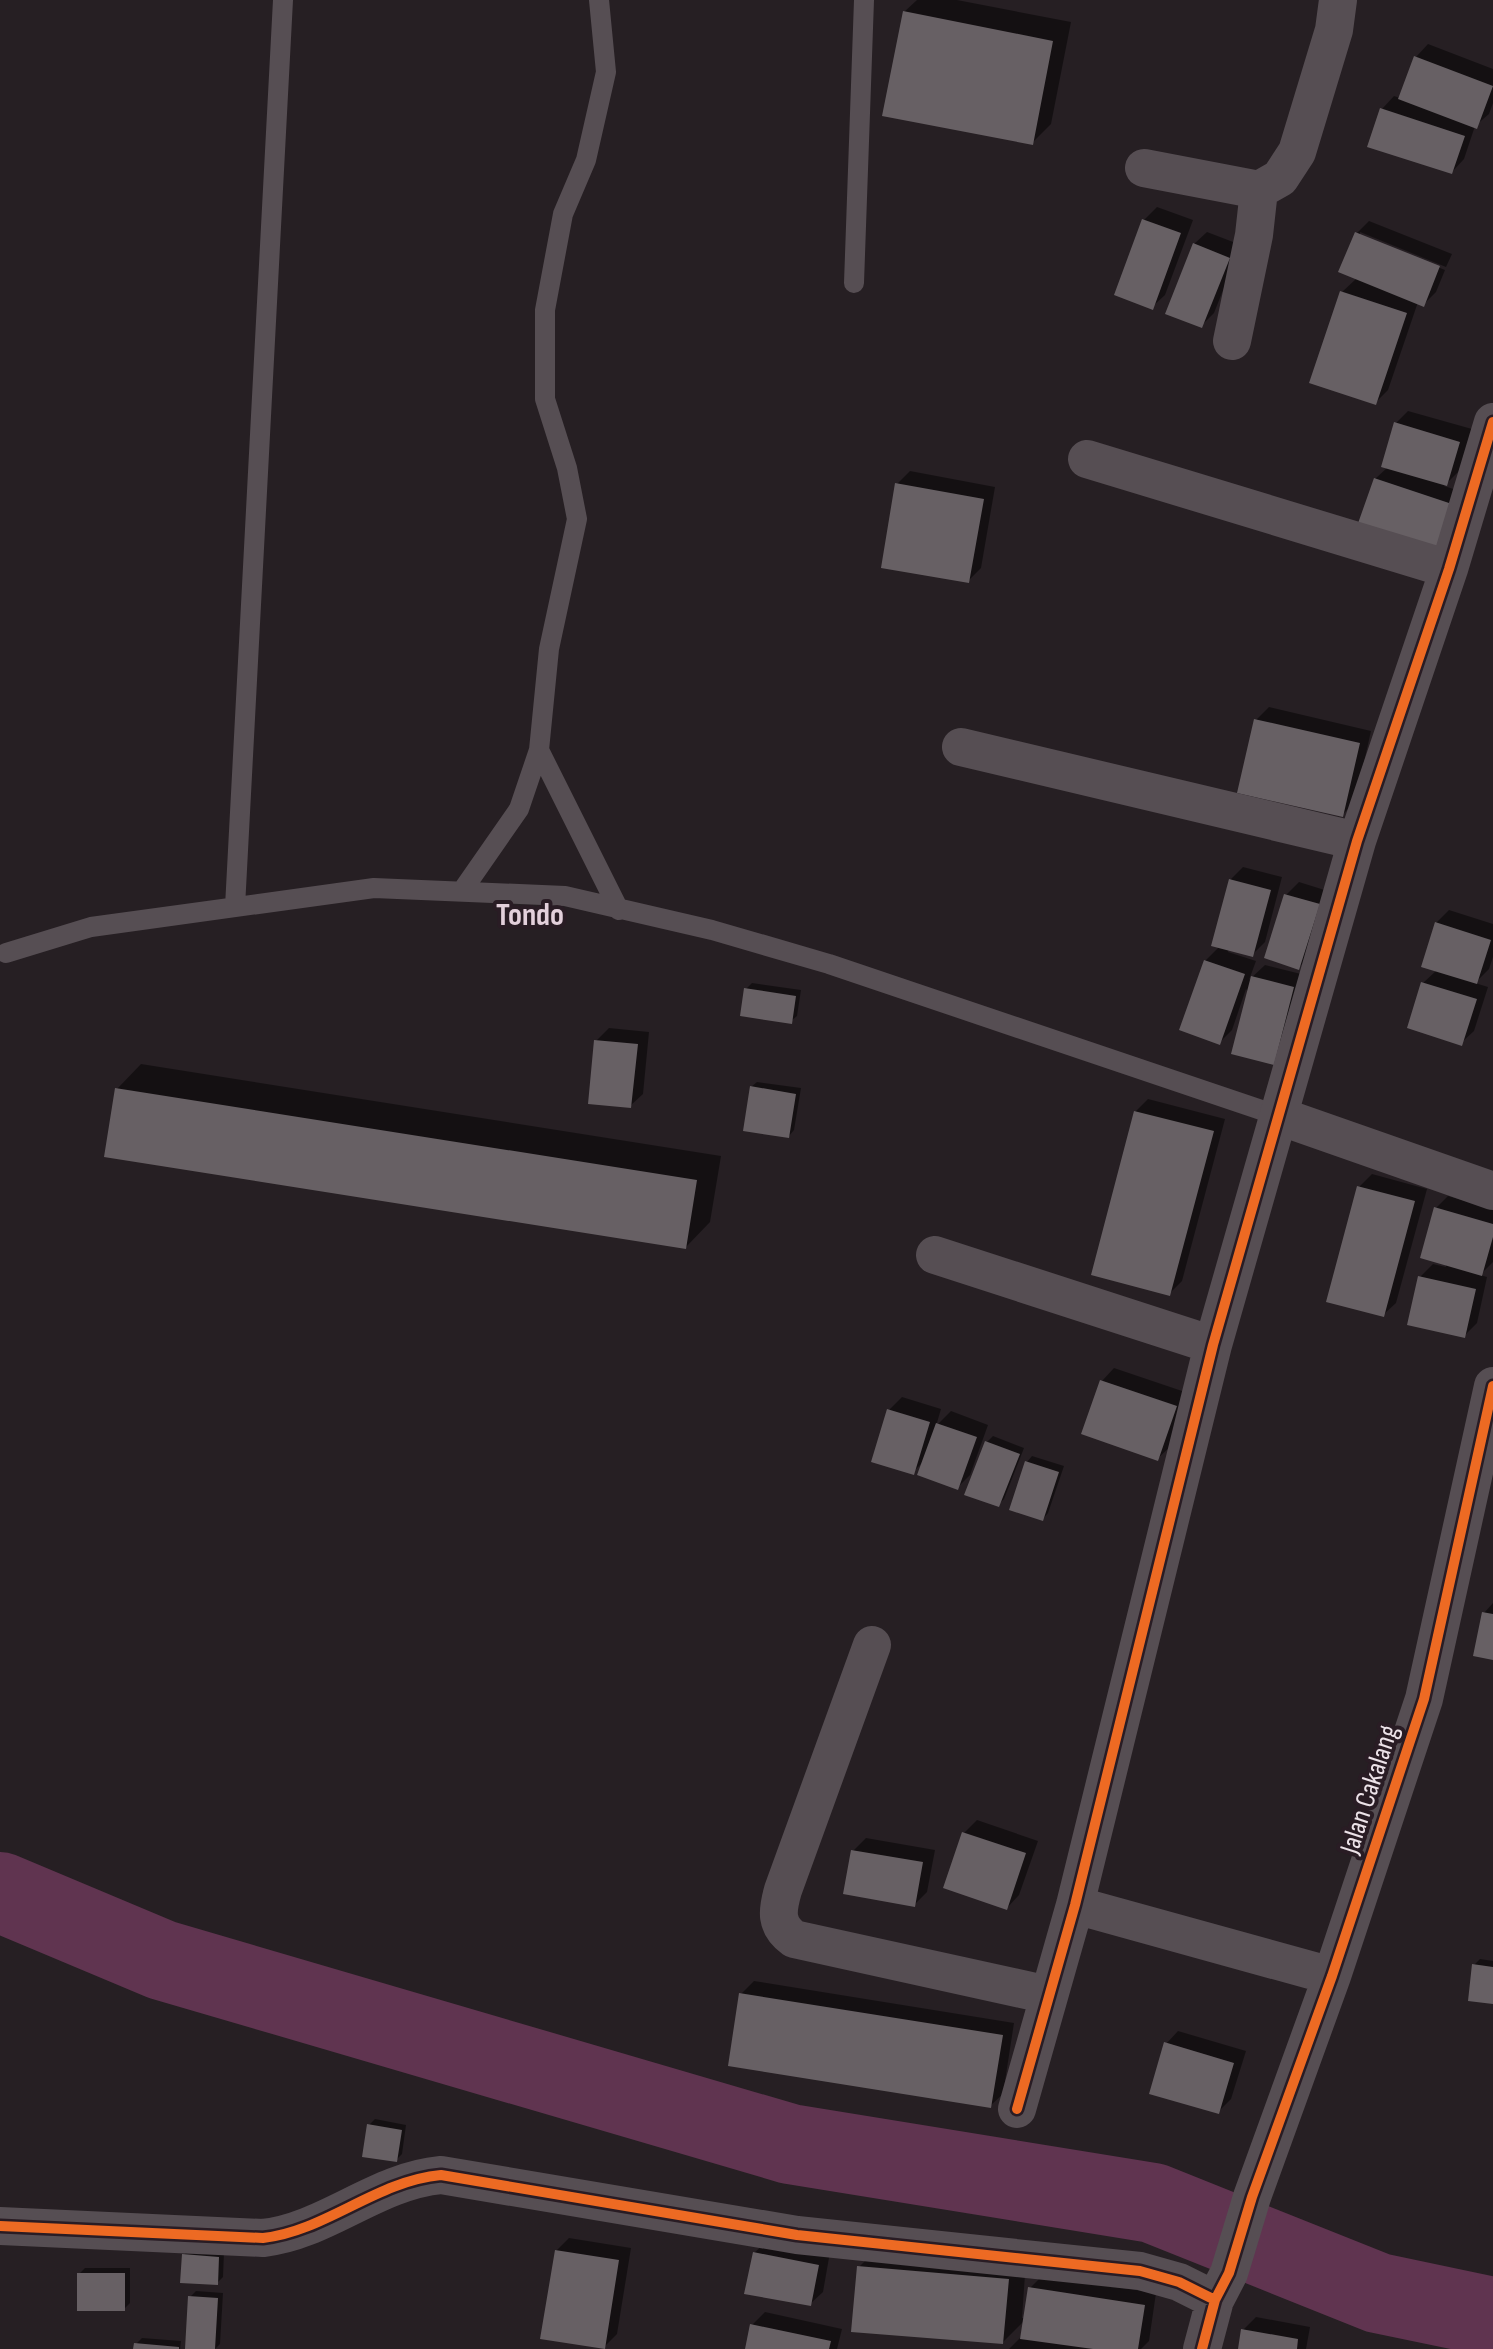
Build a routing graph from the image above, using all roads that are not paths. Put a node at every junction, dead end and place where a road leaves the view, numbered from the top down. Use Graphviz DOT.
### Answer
graph roads {
  1 [pos="283,0"];
  2 [pos="599,0"];
  3 [pos="864,0"];
  4 [pos="1338,0"];
  5 [pos="1144,168"];
  6 [pos="1259,190"];
  7 [pos="854,283"];
  8 [pos="1232,341"];
  9 [pos="1493,422"];
  10 [pos="1087,459"];
  11 [pos="1449,569"];
  12 [pos="961,747"];
  13 [pos="539,750"];
  14 [pos="1357,841"];
  15 [pos="462,891"];
  16 [pos="235,907"];
  17 [pos="619,910"];
  18 [pos="6,953"];
  19 [pos="1279,1116"];
  20 [pos="1493,1191"];
  21 [pos="935,1255"];
  22 [pos="1213,1345"];
  23 [pos="1493,1386"];
  24 [pos="872,1645"];
  25 [pos="1075,1905"];
  26 [pos="1332,1976"];
  27 [pos="1049,1995"];
  28 [pos="1017,2109"];
  29 [pos="0,2226"];
  30 [pos="1222,2287"];
  31 [pos="1202,2349"];
  1 -- 16 [label="lane"];
  2 -- 13 [label="lane"];
  3 -- 7 [label="lane"];
  4 -- 6 [label="street"];
  5 -- 6 [label="street"];
  6 -- 8 [label="street"];
  9 -- 11 [label="street"];
  10 -- 11 [label="street"];
  11 -- 14 [label="street"];
  12 -- 14 [label="street"];
  13 -- 15 [label="lane"];
  13 -- 17 [label="lane"];
  14 -- 19 [label="street"];
  15 -- 16 [label="lane"];
  15 -- 17 [label="lane"];
  16 -- 18 [label="lane"];
  17 -- 19 [label="lane"];
  19 -- 20 [label="street"];
  19 -- 22 [label="street"];
  21 -- 22 [label="street"];
  22 -- 25 [label="street"];
  23 -- 26 [label="street, Jalan Cakalang"];
  24 -- 27 [label="street"];
  25 -- 26 [label="street"];
  25 -- 27 [label="street"];
  26 -- 30 [label="street, Jalan Cakalang"];
  27 -- 28 [label="street"];
  29 -- 30 [label="street"];
  30 -- 31 [label="street, Jalan Cakalang"];
}
